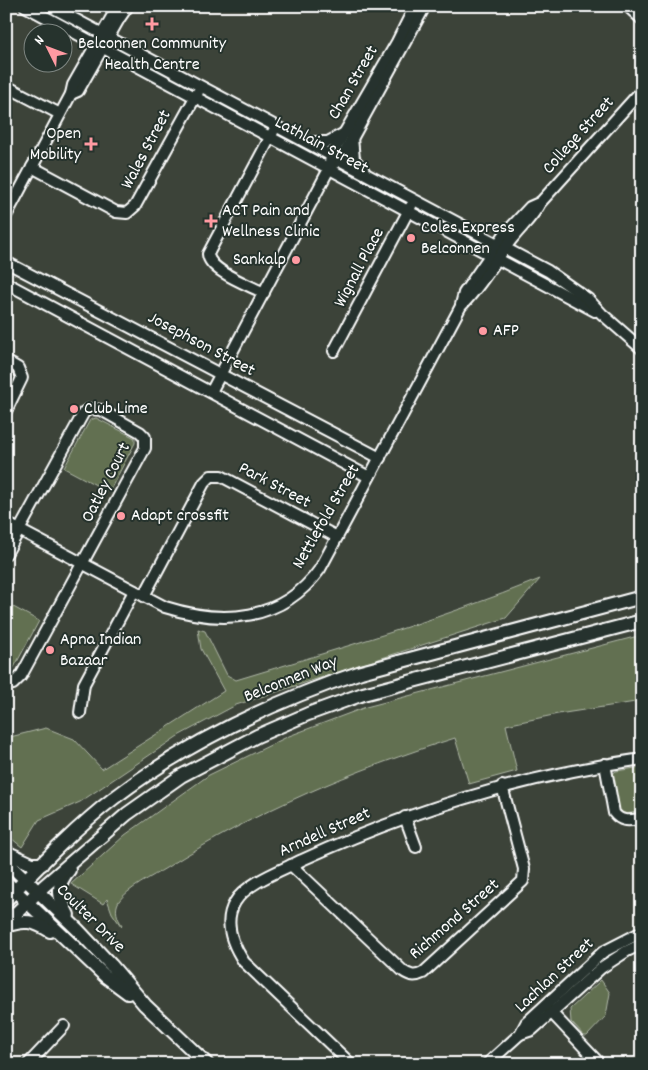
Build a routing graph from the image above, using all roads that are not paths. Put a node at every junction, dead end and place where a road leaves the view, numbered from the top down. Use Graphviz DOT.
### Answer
graph roads {
  1 [pos="25,6"];
  2 [pos="50,6"];
  3 [pos="118,6"];
  4 [pos="128,6"];
  5 [pos="415,6"];
  6 [pos="425,6"];
  7 [pos="628,6"];
  8 [pos="642,18"];
  9 [pos="105,35"];
  10 [pos="99,46"];
  11 [pos="6,86"];
  12 [pos="202,87"];
  13 [pos="642,90"];
  14 [pos="194,96"];
  15 [pos="60,114"];
  16 [pos="276,126"];
  17 [pos="348,136"];
  18 [pos="270,137"];
  19 [pos="304,141"];
  20 [pos="335,158"];
  21 [pos="32,167"];
  22 [pos="329,169"];
  23 [pos="367,175"];
  24 [pos="414,200"];
  25 [pos="409,211"];
  26 [pos="6,216"];
  27 [pos="501,246"];
  28 [pos="494,256"];
  29 [pos="6,262"];
  30 [pos="6,283"];
  31 [pos="59,290"];
  32 [pos="264,293"];
  33 [pos="50,306"];
  34 [pos="602,314"];
  35 [pos="642,350"];
  36 [pos="334,351"];
  37 [pos="6,360"];
  38 [pos="220,374"];
  39 [pos="211,392"];
  40 [pos="6,411"];
  41 [pos="380,458"];
  42 [pos="369,477"];
  43 [pos="6,523"];
  44 [pos="20,530"];
  45 [pos="337,537"];
  46 [pos="6,554"];
  47 [pos="82,563"];
  48 [pos="139,593"];
  49 [pos="642,597"];
  50 [pos="642,621"];
  51 [pos="6,684"];
  52 [pos="80,713"];
  53 [pos="642,759"];
  54 [pos="605,764"];
  55 [pos="502,786"];
  56 [pos="405,817"];
  57 [pos="642,819"];
  58 [pos="98,839"];
  59 [pos="416,847"];
  60 [pos="6,852"];
  61 [pos="6,861"];
  62 [pos="42,864"];
  63 [pos="291,865"];
  64 [pos="26,880"];
  65 [pos="9,891"];
  66 [pos="38,892"];
  67 [pos="27,902"];
  68 [pos="6,925"];
  69 [pos="78,930"];
  70 [pos="642,932"];
  71 [pos="67,941"];
  72 [pos="642,944"];
  73 [pos="145,1005"];
  74 [pos="548,1009"];
  75 [pos="64,1026"];
  76 [pos="28,1064"];
  77 [pos="207,1064"];
  78 [pos="351,1064"];
  79 [pos="487,1064"];
  80 [pos="600,1064"];
  1 -- 10 [label="street, Lathlain Street"];
  2 -- 9 [label="street, Lathlain Street"];
  3 -- 9 [label="street"];
  4 -- 9 [label="street"];
  5 -- 17 [label="street, Chan Street"];
  6 -- 17 [label="street, Chan Street"];
  7 -- 8 [label="main road"];
  9 -- 10 [label="street"];
  9 -- 12 [label="street, Lathlain Street"];
  10 -- 14 [label="street, Lathlain Street"];
  10 -- 15 [label="street"];
  11 -- 15 [label="street"];
  12 -- 14 [label="street, Wales Street"];
  12 -- 16 [label="street, Lathlain Street"];
  13 -- 27 [label="street, College Street"];
  14 -- 18 [label="street, Lathlain Street"];
  14 -- 21 [label="street, Wales Street"];
  15 -- 21 [label="street"];
  16 -- 18 [label="street"];
  16 -- 19 [label="street, Lathlain Street"];
  17 -- 19 [label="street"];
  17 -- 20 [label="street, Chan Street"];
  17 -- 23 [label="street"];
  18 -- 22 [label="street, Lathlain Street"];
  18 -- 32 [label="street"];
  19 -- 20 [label="street, Lathlain Street"];
  20 -- 22 [label="street, Chan Street"];
  20 -- 23 [label="street, Lathlain Street"];
  21 -- 26 [label="street"];
  22 -- 25 [label="street, Lathlain Street"];
  22 -- 32 [label="street, Chan Street"];
  23 -- 24 [label="street, Lathlain Street"];
  24 -- 25 [label="street, Wignall Place"];
  24 -- 27 [label="street, Lathlain Street"];
  25 -- 28 [label="street, Lathlain Street"];
  25 -- 36 [label="street, Wignall Place"];
  27 -- 28 [label="street, Nettlefold Street"];
  27 -- 34 [label="street, Lathlain Street"];
  28 -- 34 [label="street, Lathlain Street"];
  28 -- 41 [label="street, Nettlefold Street"];
  29 -- 31 [label="street, Josephson Street"];
  30 -- 33 [label="street, Josephson Street"];
  31 -- 33 [label="street"];
  31 -- 38 [label="street, Josephson Street"];
  32 -- 38 [label="street, Chan Street"];
  33 -- 39 [label="street, Josephson Street"];
  34 -- 35 [label="street, Lathlain Street"];
  37 -- 40 [label="street"];
  38 -- 39 [label="street, Chan Street"];
  38 -- 41 [label="street, Josephson Street"];
  39 -- 42 [label="street, Josephson Street"];
  41 -- 42 [label="street, Nettlefold Street"];
  42 -- 45 [label="street, Nettlefold Street"];
  43 -- 44 [label="street, Nettlefold Street"];
  44 -- 46 [label="street, Oatley Court"];
  44 -- 47 [label="street, Nettlefold Street"];
  44 -- 47 [label="street, Oatley Court"];
  45 -- 48 [label="street, Nettlefold Street"];
  45 -- 48 [label="street, Park Street"];
  47 -- 48 [label="street, Nettlefold Street"];
  47 -- 51 [label="street, Oatley Court"];
  48 -- 52 [label="street"];
  49 -- 62 [label="main road, Belconnen Way"];
  50 -- 58 [label="main road"];
  53 -- 54 [label="street, Arndell Street"];
  54 -- 55 [label="street, Arndell Street"];
  54 -- 57 [label="street"];
  55 -- 56 [label="street, Arndell Street"];
  55 -- 63 [label="street, Richmond Street"];
  56 -- 59 [label="street"];
  56 -- 63 [label="street, Arndell Street"];
  58 -- 66 [label="main road"];
  58 -- 69 [label="main road"];
  60 -- 62 [label="main road"];
  61 -- 64 [label="main road, Coulter Drive"];
  62 -- 64 [label="main road, Belconnen Way"];
  63 -- 78 [label="street, Arndell Street"];
  64 -- 65 [label="main road, Belconnen Way"];
  64 -- 66 [label="main road, Coulter Drive"];
  65 -- 67 [label="main road, Coulter Drive"];
  66 -- 67 [label="main road"];
  66 -- 69 [label="main road, Coulter Drive"];
  67 -- 68 [label="main road"];
  67 -- 71 [label="main road, Coulter Drive"];
  68 -- 71 [label="main road"];
  69 -- 73 [label="main road, Coulter Drive"];
  70 -- 74 [label="street, Lachlan Street"];
  71 -- 73 [label="main road, Coulter Drive"];
  72 -- 74 [label="street, Lachlan Street"];
  73 -- 77 [label="main road, Coulter Drive"];
  74 -- 79 [label="street, Lachlan Street"];
  74 -- 80 [label="street"];
  75 -- 76 [label="street"];
}
